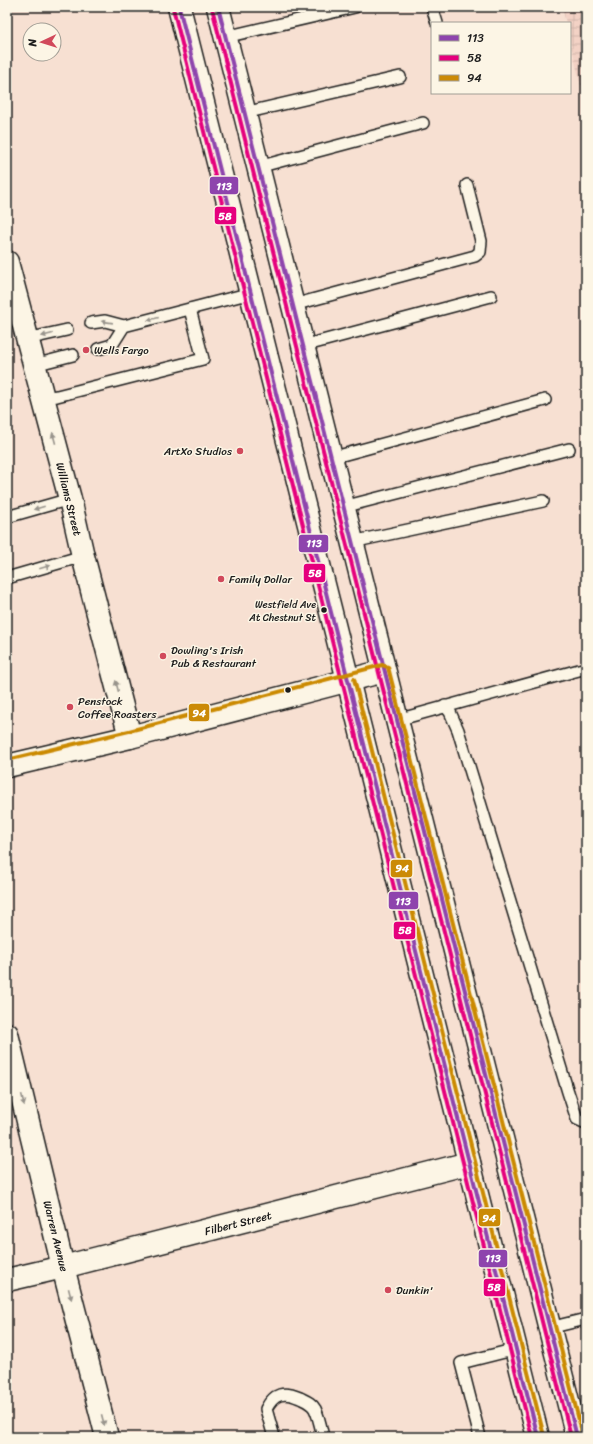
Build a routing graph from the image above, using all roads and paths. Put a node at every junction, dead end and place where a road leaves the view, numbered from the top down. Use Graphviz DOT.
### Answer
graph roads {
  1 [pos="179,7"];
  2 [pos="218,7"];
  3 [pos="355,7"];
  4 [pos="432,7"];
  5 [pos="436,22"];
  6 [pos="225,37"];
  7 [pos="400,77"];
  8 [pos="244,113"];
  9 [pos="423,123"];
  10 [pos="258,167"];
  11 [pos="467,185"];
  12 [pos="7,262"];
  13 [pos="250,293"];
  14 [pos="491,296"];
  15 [pos="292,305"];
  16 [pos="190,309"];
  17 [pos="91,323"];
  18 [pos="124,326"];
  19 [pos="68,330"];
  20 [pos="27,339"];
  21 [pos="303,346"];
  22 [pos="98,349"];
  23 [pos="73,355"];
  24 [pos="34,365"];
  25 [pos="43,398"];
  26 [pos="545,400"];
  27 [pos="569,449"];
  28 [pos="331,458"];
  29 [pos="70,499"];
  30 [pos="543,501"];
  31 [pos="343,506"];
  32 [pos="7,517"];
  33 [pos="352,542"];
  34 [pos="83,556"];
  35 [pos="7,578"];
  36 [pos="586,668"];
  37 [pos="384,670"];
  38 [pos="348,680"];
  39 [pos="445,706"];
  40 [pos="397,720"];
  41 [pos="130,737"];
  42 [pos="7,766"];
  43 [pos="7,1034"];
  44 [pos="586,1123"];
  45 [pos="469,1163"];
  46 [pos="63,1267"];
  47 [pos="7,1280"];
  48 [pos="586,1319"];
  49 [pos="549,1328"];
  50 [pos="516,1349"];
  51 [pos="107,1437"];
  52 [pos="274,1437"];
  53 [pos="323,1437"];
  54 [pos="480,1437"];
  55 [pos="538,1437"];
  56 [pos="577,1437"];
  1 -- 13 [label="main road"];
  2 -- 6 [label="main road"];
  3 -- 6 [label="lane"];
  4 -- 5 [label="lane"];
  6 -- 8 [label="main road"];
  7 -- 8 [label="lane"];
  8 -- 10 [label="main road"];
  9 -- 10 [label="lane"];
  10 -- 15 [label="main road"];
  11 -- 15 [label="lane"];
  12 -- 20 [label="main road, Williams Street"];
  13 -- 16 [label="lane"];
  13 -- 38 [label="main road"];
  14 -- 21 [label="lane"];
  15 -- 21 [label="main road"];
  16 -- 18 [label="lane, one-way"];
  16 -- 25 [label="lane"];
  18 -- 17 [label="lane, one-way"];
  18 -- 22 [label="lane"];
  19 -- 20 [label="lane, one-way"];
  20 -- 24 [label="main road, Williams Street"];
  21 -- 28 [label="main road"];
  23 -- 24 [label="lane"];
  24 -- 25 [label="main road, Williams Street"];
  29 -- 25 [label="main road, Williams Street, one-way"];
  26 -- 28 [label="lane"];
  27 -- 31 [label="lane"];
  28 -- 31 [label="main road"];
  29 -- 32 [label="lane, one-way"];
  29 -- 34 [label="main road, Williams Street"];
  30 -- 33 [label="lane"];
  31 -- 33 [label="main road"];
  33 -- 37 [label="main road"];
  35 -- 34 [label="lane, one-way"];
  41 -- 34 [label="main road, Williams Street, one-way"];
  36 -- 39 [label="lane"];
  37 -- 38 [label="main road"];
  37 -- 40 [label="main road"];
  38 -- 41 [label="main road"];
  38 -- 45 [label="main road"];
  39 -- 40 [label="lane"];
  39 -- 44 [label="lane"];
  40 -- 49 [label="main road"];
  41 -- 42 [label="main road"];
  43 -- 46 [label="main road, Warren Avenue, one-way"];
  45 -- 46 [label="main road, Filbert Street"];
  45 -- 50 [label="main road"];
  46 -- 47 [label="main road, Filbert Street"];
  46 -- 51 [label="main road, Warren Avenue, one-way"];
  48 -- 49 [label="lane"];
  49 -- 56 [label="main road"];
  50 -- 54 [label="lane"];
  50 -- 55 [label="main road"];
  52 -- 53 [label="lane"];
}
